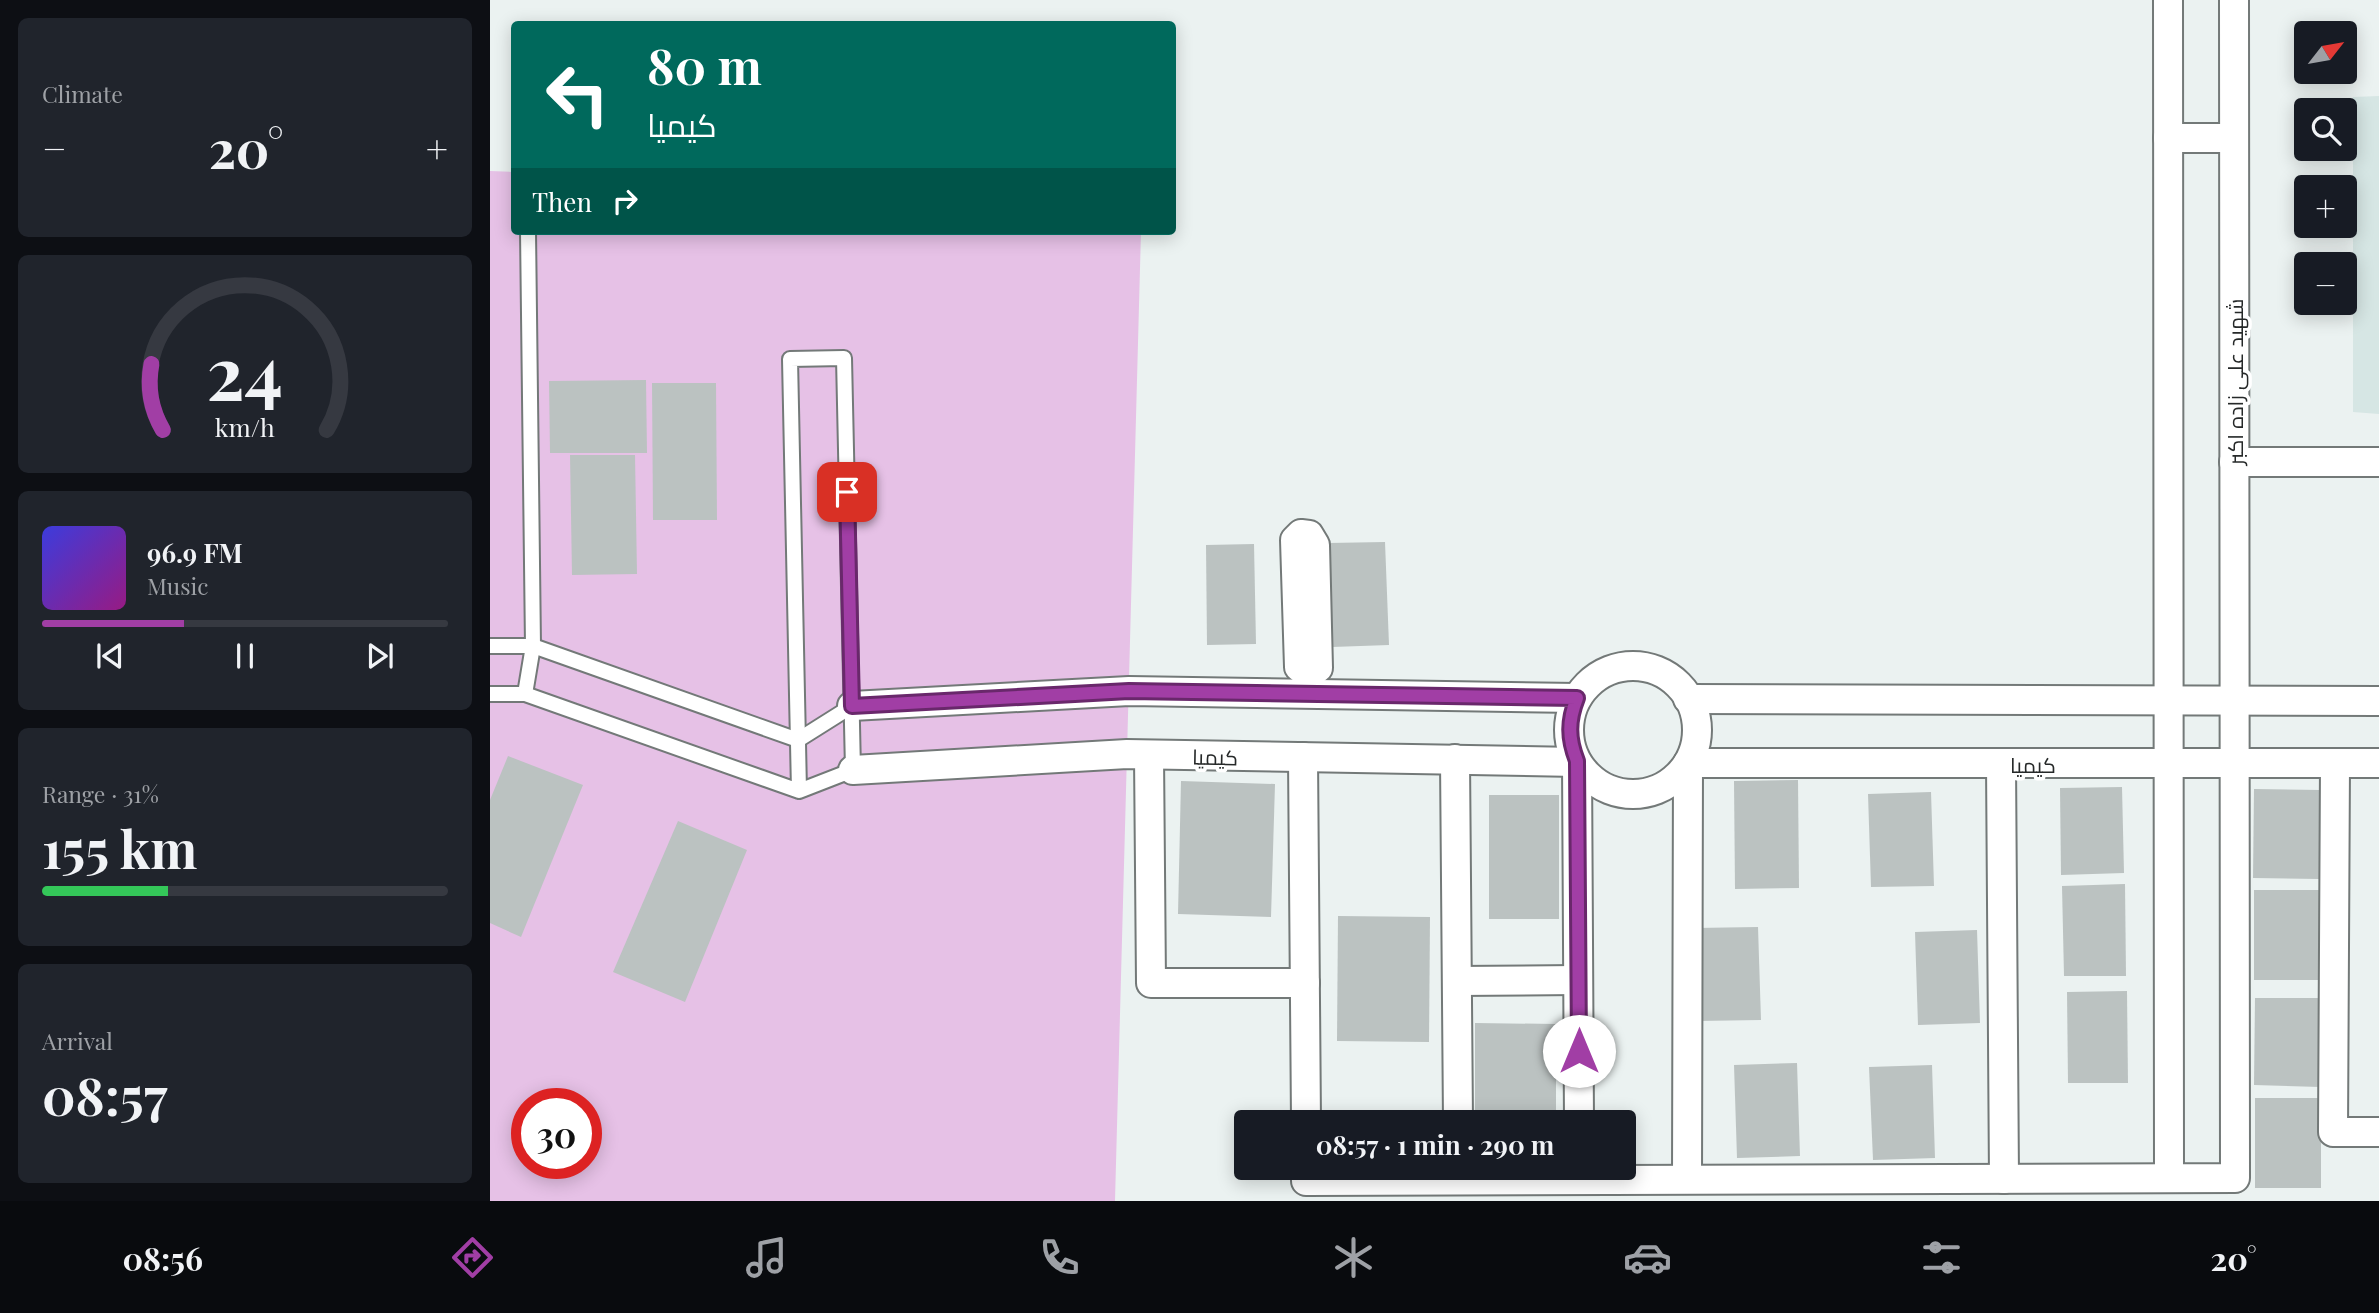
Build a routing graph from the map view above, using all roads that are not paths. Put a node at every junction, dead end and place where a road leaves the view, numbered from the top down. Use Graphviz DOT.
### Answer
graph roads {
  1 [pos="2168,0"];
  2 [pos="2234,0"];
  3 [pos="2168,138"];
  4 [pos="2234,138"];
  5 [pos="528,235"];
  6 [pos="2234,461"];
  7 [pos="2379,462"];
  8 [pos="490,646"];
  9 [pos="533,646"];
  10 [pos="490,694"];
  11 [pos="525,694"];
  12 [pos="1577,698"];
  13 [pos="1688,699"];
  14 [pos="2168,700"];
  15 [pos="2235,700"];
  16 [pos="2379,701"];
  17 [pos="852,706"];
  18 [pos="798,740"];
  19 [pos="1149,755"];
  20 [pos="1303,757"];
  21 [pos="1455,760"];
  22 [pos="1577,761"];
  23 [pos="1688,763"];
  24 [pos="2379,763"];
  25 [pos="2001,764"];
  26 [pos="2168,764"];
  27 [pos="2235,764"];
  28 [pos="2335,764"];
  29 [pos="853,770"];
  30 [pos="799,792"];
  31 [pos="1578,980"];
  32 [pos="1457,981"];
  33 [pos="1305,983"];
  34 [pos="1306,1110"];
  35 [pos="1458,1110"];
  36 [pos="1579,1110"];
  37 [pos="2379,1132"];
  38 [pos="1636,1176"];
  39 [pos="2169,1178"];
  40 [pos="1687,1179"];
  41 [pos="2004,1179"];
  42 [pos="1306,1180"];
  43 [pos="1328,1180"];
  1 -- 3 [label="street"];
  2 -- 4 [label="street, شهید علی زاده اکبر"];
  3 -- 4 [label="street"];
  3 -- 14 [label="street"];
  4 -- 6 [label="street, شهید علی زاده اکبر"];
  5 -- 9 [label="lane"];
  6 -- 7 [label="street"];
  6 -- 15 [label="street, شهید علی زاده اکبر"];
  8 -- 9 [label="lane"];
  9 -- 11 [label="lane"];
  9 -- 18 [label="lane"];
  10 -- 11 [label="lane"];
  11 -- 30 [label="lane"];
  12 -- 13 [label="street"];
  12 -- 17 [label="street"];
  12 -- 22 [label="street"];
  13 -- 14 [label="street"];
  13 -- 23 [label="street"];
  14 -- 15 [label="street"];
  14 -- 26 [label="street"];
  15 -- 16 [label="street"];
  15 -- 27 [label="street, شهید علی زاده اکبر"];
  17 -- 18 [label="lane"];
  17 -- 18 [label="lane"];
  17 -- 29 [label="lane"];
  18 -- 30 [label="lane"];
  19 -- 20 [label="street, کیمیا"];
  19 -- 29 [label="street, کیمیا"];
  19 -- 33 [label="street"];
  20 -- 21 [label="street, کیمیا"];
  20 -- 33 [label="street"];
  21 -- 22 [label="street, کیمیا"];
  21 -- 32 [label="street"];
  22 -- 23 [label="street"];
  22 -- 31 [label="street"];
  23 -- 25 [label="street, کیمیا"];
  23 -- 40 [label="street"];
  24 -- 28 [label="street, کیمیا"];
  25 -- 26 [label="street, کیمیا"];
  25 -- 41 [label="street"];
  26 -- 27 [label="street, کیمیا"];
  26 -- 39 [label="street"];
  27 -- 28 [label="street, کیمیا"];
  27 -- 39 [label="street, شهید علی زاده اکبر"];
  28 -- 37 [label="street"];
  29 -- 30 [label="lane"];
  31 -- 32 [label="street"];
  31 -- 36 [label="street"];
  32 -- 35 [label="street"];
  33 -- 34 [label="street"];
  38 -- 40 [label="street"];
  39 -- 41 [label="street"];
  40 -- 41 [label="street"];
  42 -- 43 [label="street"];
}
